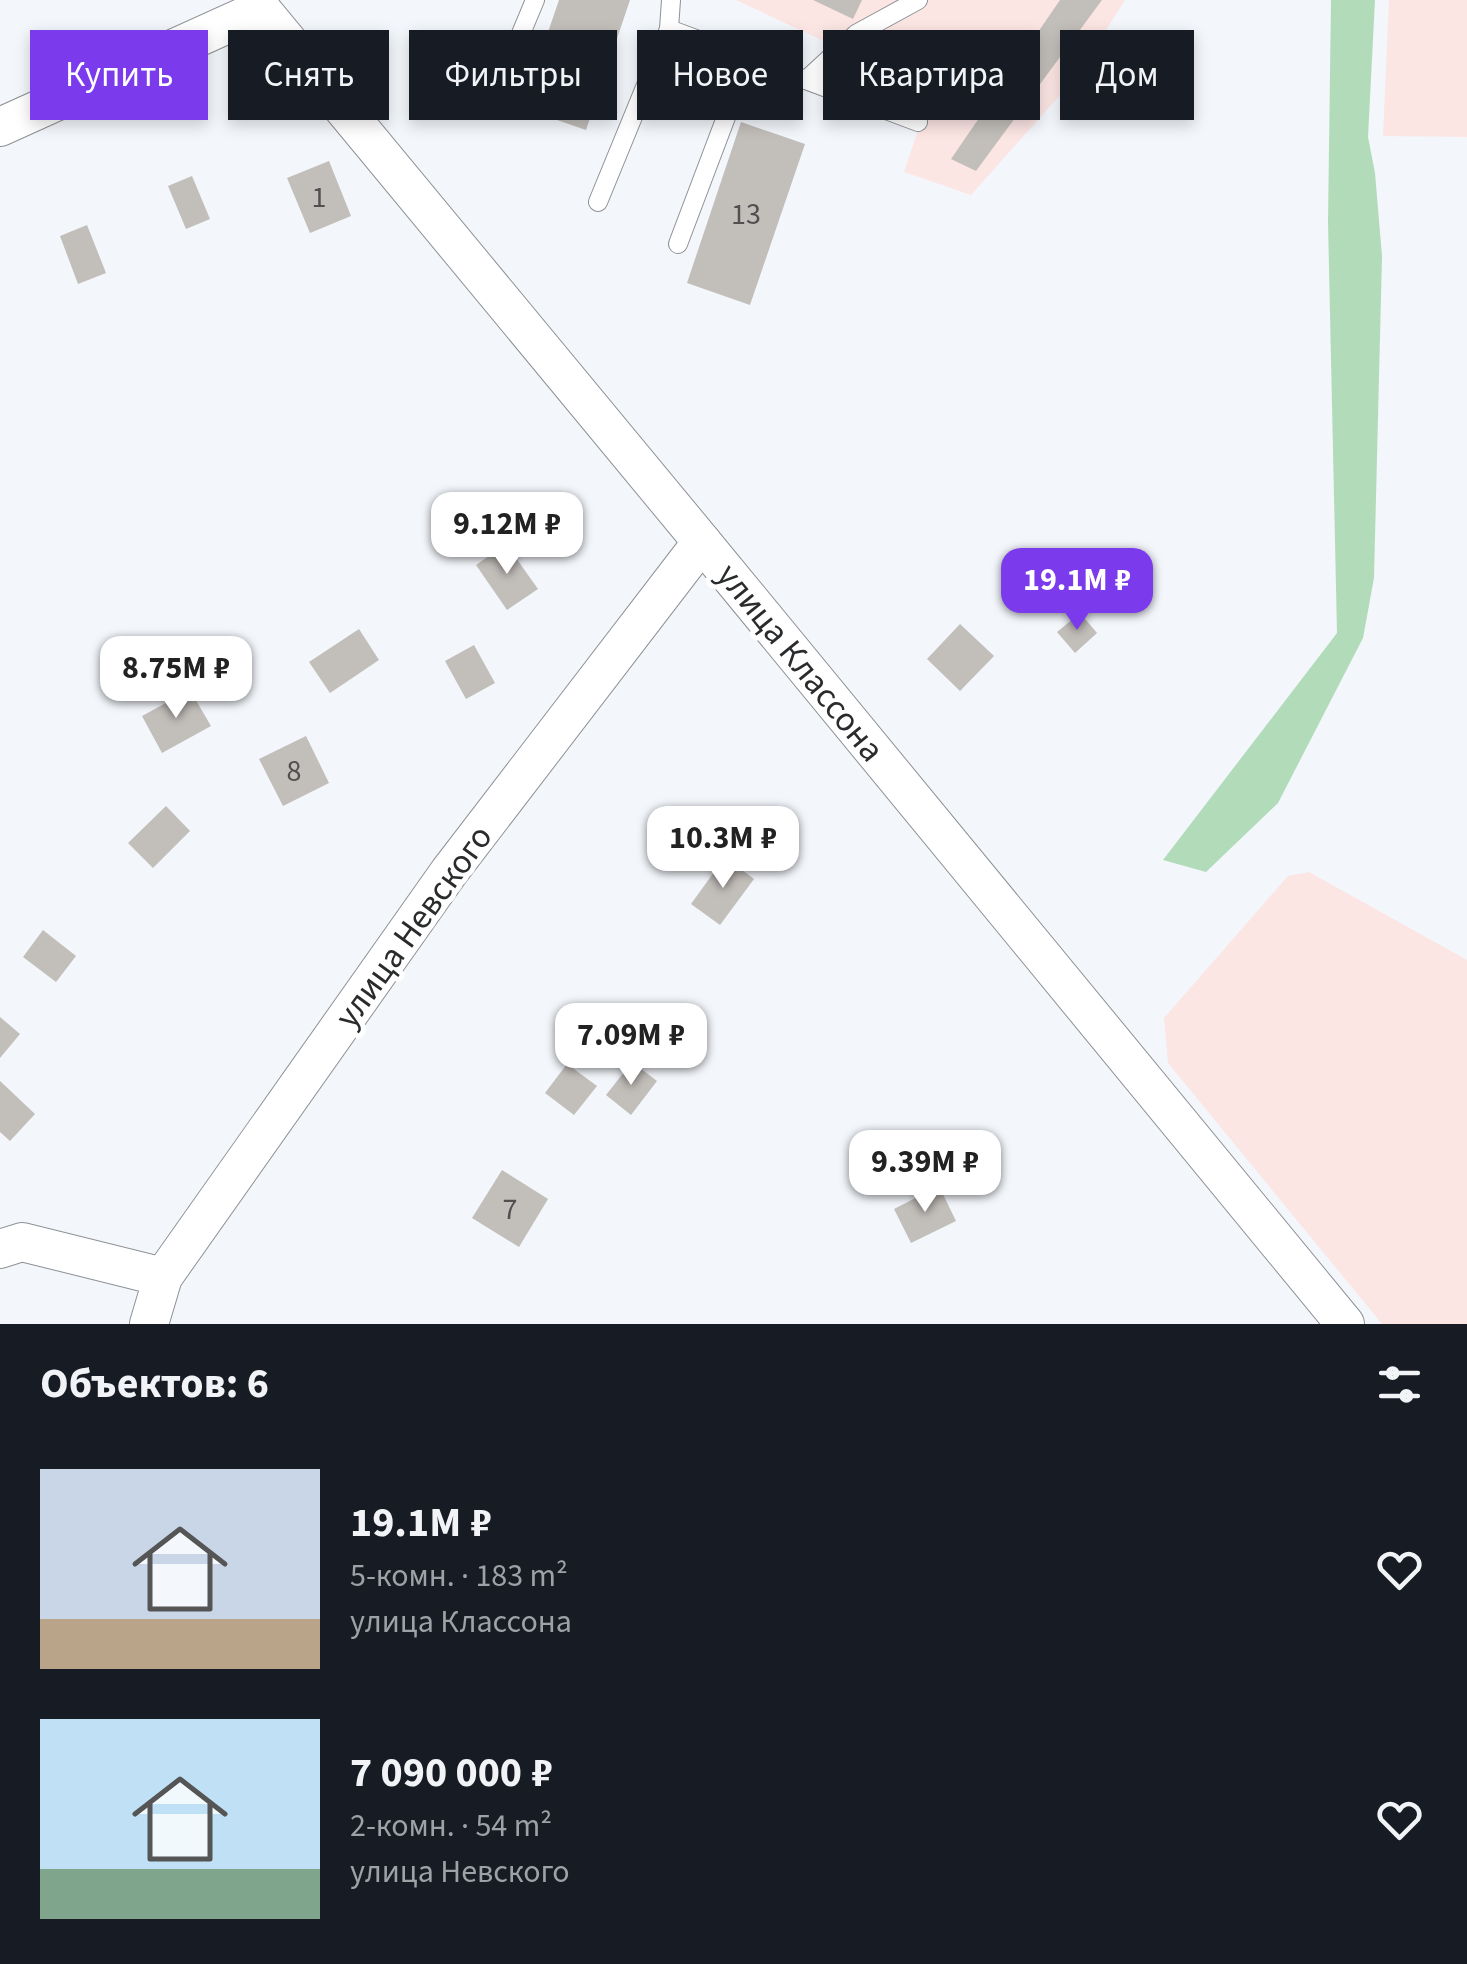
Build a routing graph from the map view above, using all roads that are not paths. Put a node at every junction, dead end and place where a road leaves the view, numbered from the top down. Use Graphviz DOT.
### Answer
graph roads {
  1 [pos="535,0"];
  2 [pos="672,0"];
  3 [pos="918,0"];
  4 [pos="262,5"];
  5 [pos="670,28"];
  6 [pos="522,30"];
  7 [pos="675,30"];
  8 [pos="803,79"];
  9 [pos="806,80"];
  10 [pos="725,120"];
  11 [pos="918,122"];
  12 [pos="0,127"];
  13 [pos="598,202"];
  14 [pos="678,244"];
  15 [pos="702,542"];
  16 [pos="0,1249"];
  17 [pos="163,1276"];
  18 [pos="149,1324"];
  19 [pos="1345,1324"];
  1 -- 6 [label="lane"];
  2 -- 5 [label="lane"];
  3 -- 9 [label="lane"];
  4 -- 12 [label="street"];
  4 -- 15 [label="street, улица Классона"];
  5 -- 7 [label="lane"];
  5 -- 13 [label="lane"];
  8 -- 9 [label="lane"];
  9 -- 11 [label="lane"];
  10 -- 14 [label="lane"];
  15 -- 17 [label="street, улица Невского"];
  15 -- 19 [label="street, улица Классона"];
  16 -- 17 [label="street"];
  17 -- 18 [label="street, улица Невского"];
}
